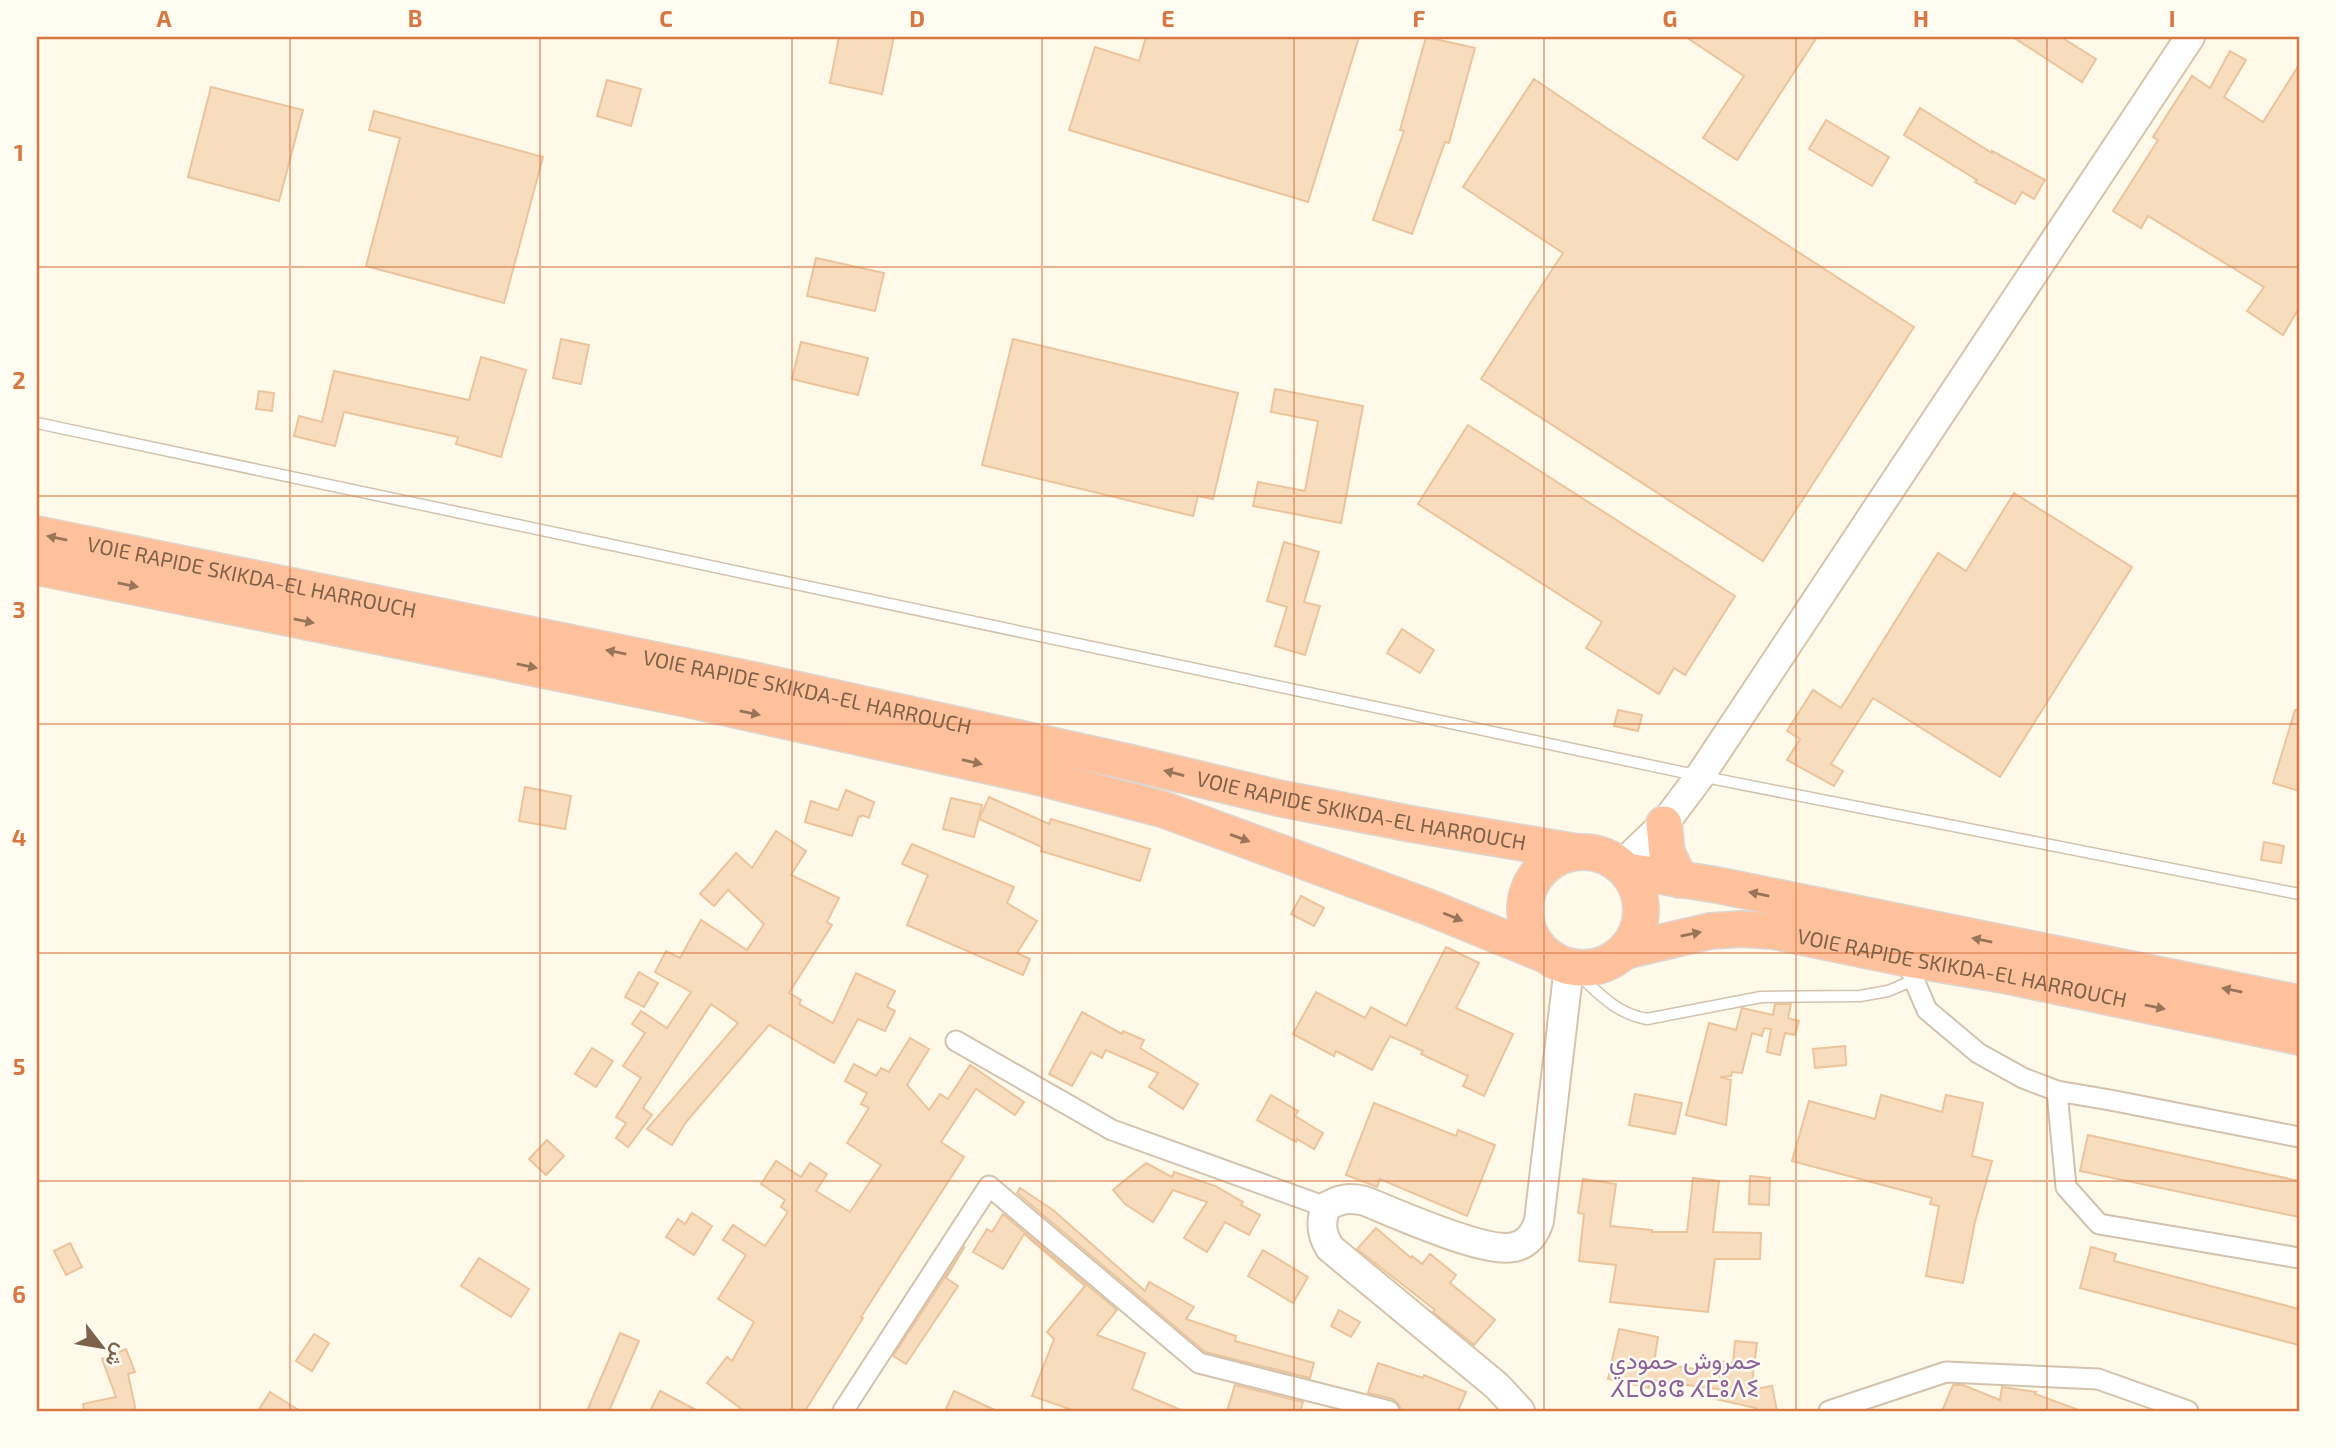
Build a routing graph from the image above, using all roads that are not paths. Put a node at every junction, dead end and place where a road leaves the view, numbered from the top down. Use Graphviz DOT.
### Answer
graph roads {
  1 [pos="2190,37"];
  2 [pos="37,423"];
  3 [pos="37,534"];
  4 [pos="37,567"];
  5 [pos="1700,776"];
  6 [pos="1664,824"];
  7 [pos="1577,852"];
  8 [pos="1624,868"];
  9 [pos="1680,880"];
  10 [pos="2299,894"];
  11 [pos="1625,951"];
  12 [pos="1559,962"];
  13 [pos="1911,970"];
  14 [pos="2299,1003"];
  15 [pos="2299,1037"];
  16 [pos="956,1041"];
  17 [pos="2057,1091"];
  18 [pos="2299,1137"];
  19 [pos="1326,1207"];
  20 [pos="2299,1258"];
  21 [pos="843,1411"];
  22 [pos="1389,1411"];
  23 [pos="1520,1411"];
  24 [pos="1829,1411"];
  25 [pos="2188,1411"];
  1 -- 5 [label="street"];
  2 -- 5 [label="lane"];
  7 -- 3 [label="highway, VOIE RAPIDE SKIKDA-EL HARROUCH, one-way"];
  4 -- 12 [label="highway, VOIE RAPIDE SKIKDA-EL HARROUCH, one-way"];
  5 -- 6 [label="street"];
  5 -- 10 [label="lane"];
  6 -- 8 [label="street"];
  6 -- 9 [label="highway"];
  7 -- 8 [label="highway, VOIE RAPIDE SKIKDA-EL HARROUCH"];
  7 -- 12 [label="highway, VOIE RAPIDE SKIKDA-EL HARROUCH"];
  8 -- 9 [label="highway, VOIE RAPIDE SKIKDA-EL HARROUCH"];
  8 -- 11 [label="highway"];
  14 -- 9 [label="highway, VOIE RAPIDE SKIKDA-EL HARROUCH, one-way"];
  11 -- 12 [label="highway, VOIE RAPIDE SKIKDA-EL HARROUCH"];
  11 -- 13 [label="highway, VOIE RAPIDE SKIKDA-EL HARROUCH, one-way"];
  12 -- 13 [label="lane"];
  12 -- 19 [label="street"];
  13 -- 15 [label="highway, VOIE RAPIDE SKIKDA-EL HARROUCH, one-way"];
  13 -- 17 [label="street"];
  16 -- 19 [label="street"];
  17 -- 18 [label="street"];
  17 -- 20 [label="street"];
  19 -- 23 [label="street"];
  21 -- 22 [label="street"];
  24 -- 25 [label="street"];
}
